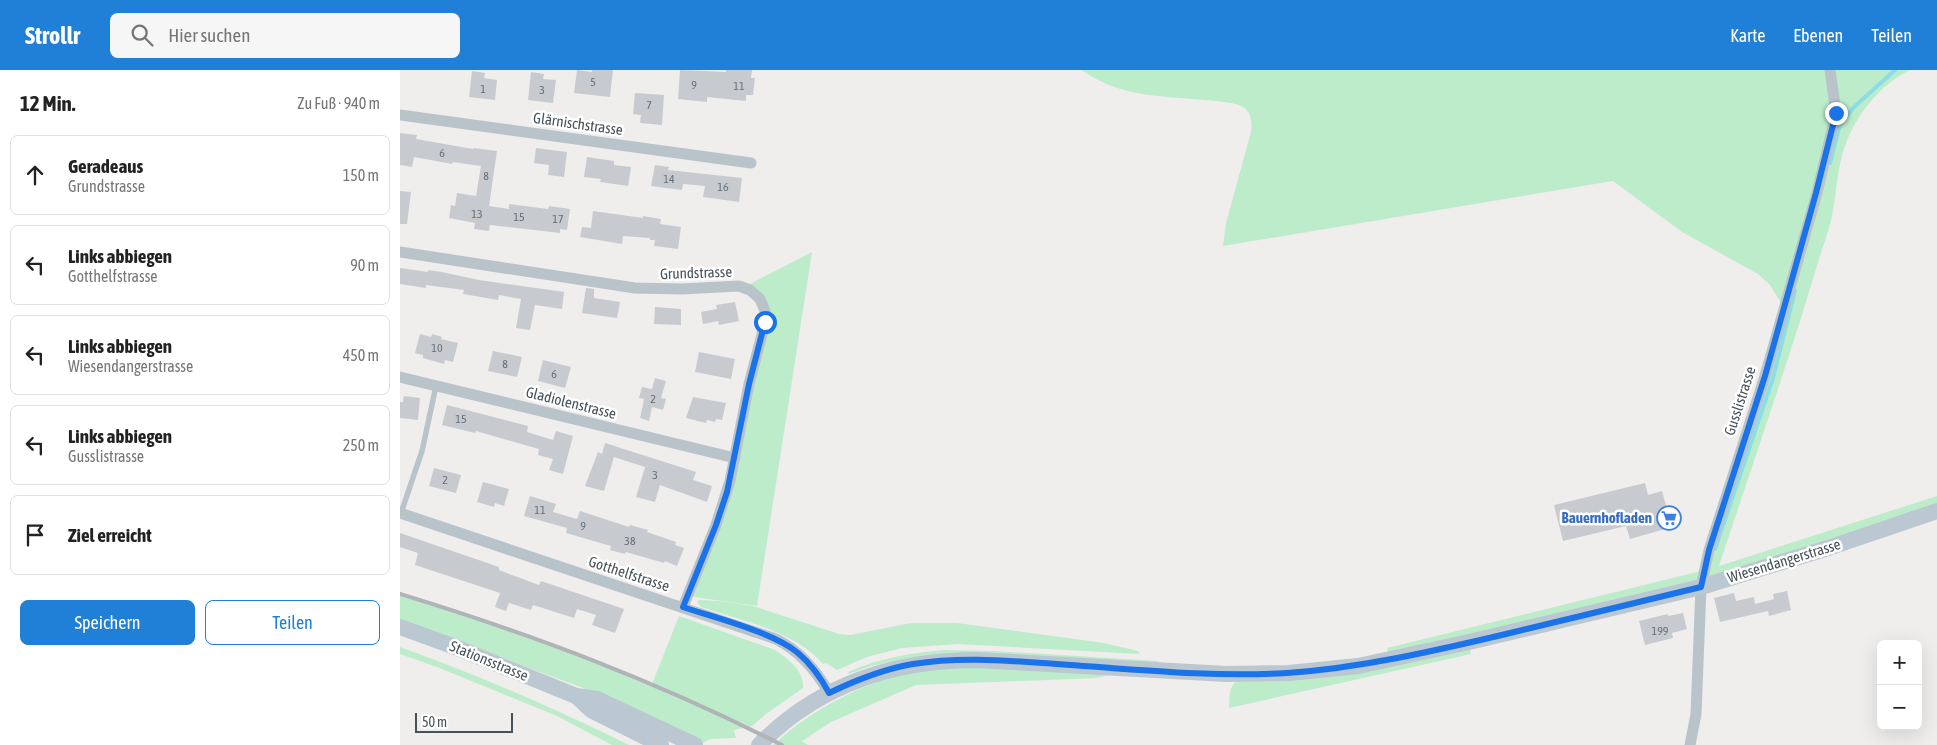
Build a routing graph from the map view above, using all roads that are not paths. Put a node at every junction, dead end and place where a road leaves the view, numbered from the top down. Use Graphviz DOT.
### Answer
graph roads {
  1 [pos="1830,70"];
  2 [pos="400,115"];
  3 [pos="751,163"];
  4 [pos="400,252"];
  5 [pos="400,377"];
  6 [pos="436,386"];
  7 [pos="735,458"];
  8 [pos="1937,511"];
  9 [pos="400,513"];
  10 [pos="1701,587"];
  11 [pos="683,607"];
  12 [pos="400,627"];
  13 [pos="829,693"];
  14 [pos="576,696"];
  15 [pos="661,745"];
  16 [pos="695,745"];
  17 [pos="759,745"];
  18 [pos="1690,745"];
  1 -- 10 [label="street, Gusslistrasse"];
  2 -- 3 [label="street, Glärnischstrasse"];
  4 -- 7 [label="street, Grundstrasse"];
  5 -- 6 [label="street, Gladiolenstrasse"];
  6 -- 7 [label="street, Gladiolenstrasse"];
  6 -- 9 [label="lane"];
  7 -- 11 [label="street, Grundstrasse"];
  8 -- 10 [label="main road, Wiesendangerstrasse"];
  9 -- 11 [label="street, Gotthelfstrasse"];
  10 -- 13 [label="main road, Wiesendangerstrasse"];
  10 -- 18 [label="street, Gusslistrasse"];
  11 -- 13 [label="street, Gotthelfstrasse"];
  12 -- 14 [label="main road, Stationsstrasse"];
  13 -- 17 [label="main road, Wiesendangerstrasse"];
  14 -- 15 [label="main road"];
  14 -- 16 [label="main road"];
}
